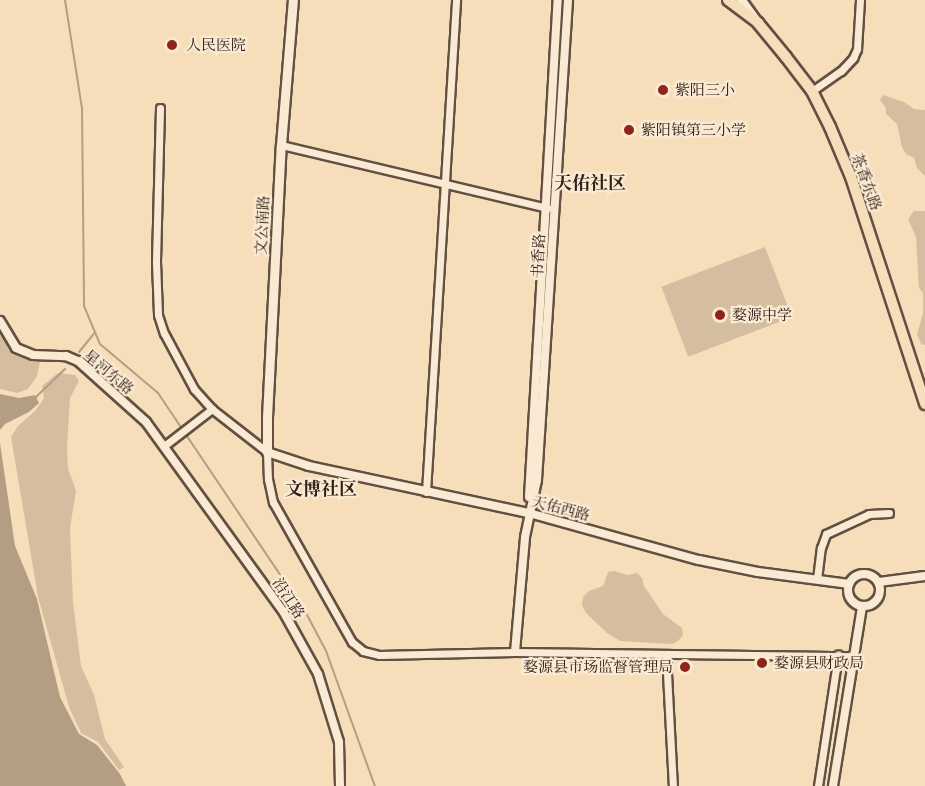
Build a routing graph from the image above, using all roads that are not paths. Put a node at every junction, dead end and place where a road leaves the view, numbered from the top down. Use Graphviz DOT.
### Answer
graph roads {
  1 [pos="292,0"];
  2 [pos="456,0"];
  3 [pos="558,0"];
  4 [pos="568,0"];
  5 [pos="728,0"];
  6 [pos="741,0"];
  7 [pos="860,0"];
  8 [pos="758,23"];
  9 [pos="812,91"];
  10 [pos="160,108"];
  11 [pos="281,145"];
  12 [pos="444,184"];
  13 [pos="549,208"];
  14 [pos="0,321"];
  15 [pos="925,404"];
  16 [pos="212,409"];
  17 [pos="164,447"];
  18 [pos="267,452"];
  19 [pos="426,492"];
  20 [pos="529,513"];
  21 [pos="889,513"];
  22 [pos="925,576"];
  23 [pos="817,579"];
  24 [pos="879,582"];
  25 [pos="849,584"];
  26 [pos="862,606"];
  27 [pos="515,652"];
  28 [pos="666,654"];
  29 [pos="838,656"];
  30 [pos="853,656"];
  31 [pos="340,786"];
  32 [pos="673,786"];
  33 [pos="818,786"];
  34 [pos="833,786"];
  1 -- 11 [label="main road, 文公南路"];
  2 -- 12 [label="street"];
  3 -- 13 [label="street, 书香路"];
  4 -- 13 [label="street, 书香路"];
  5 -- 8 [label="main road, 茶香东路"];
  6 -- 8 [label="main road"];
  7 -- 9 [label="street"];
  8 -- 9 [label="main road, 茶香东路"];
  9 -- 15 [label="main road, 茶香东路"];
  10 -- 16 [label="street"];
  11 -- 12 [label="street"];
  11 -- 18 [label="main road, 文公南路"];
  12 -- 13 [label="street"];
  12 -- 19 [label="street"];
  13 -- 20 [label="street, 书香路"];
  14 -- 17 [label="street, 星河东路"];
  16 -- 17 [label="street"];
  16 -- 18 [label="street"];
  17 -- 31 [label="street, 沿江路"];
  18 -- 19 [label="street, 天佑西路"];
  18 -- 27 [label="street"];
  19 -- 20 [label="street, 天佑西路"];
  20 -- 23 [label="street, 天佑西路"];
  20 -- 27 [label="street, 书香路"];
  21 -- 23 [label="street"];
  22 -- 24 [label="street"];
  23 -- 25 [label="street, 天佑西路"];
  24 -- 25 [label="street"];
  24 -- 26 [label="street"];
  25 -- 26 [label="street"];
  26 -- 30 [label="street"];
  27 -- 28 [label="street"];
  28 -- 29 [label="street"];
  28 -- 32 [label="street"];
  29 -- 30 [label="street"];
  29 -- 33 [label="street"];
  30 -- 34 [label="street"];
}
